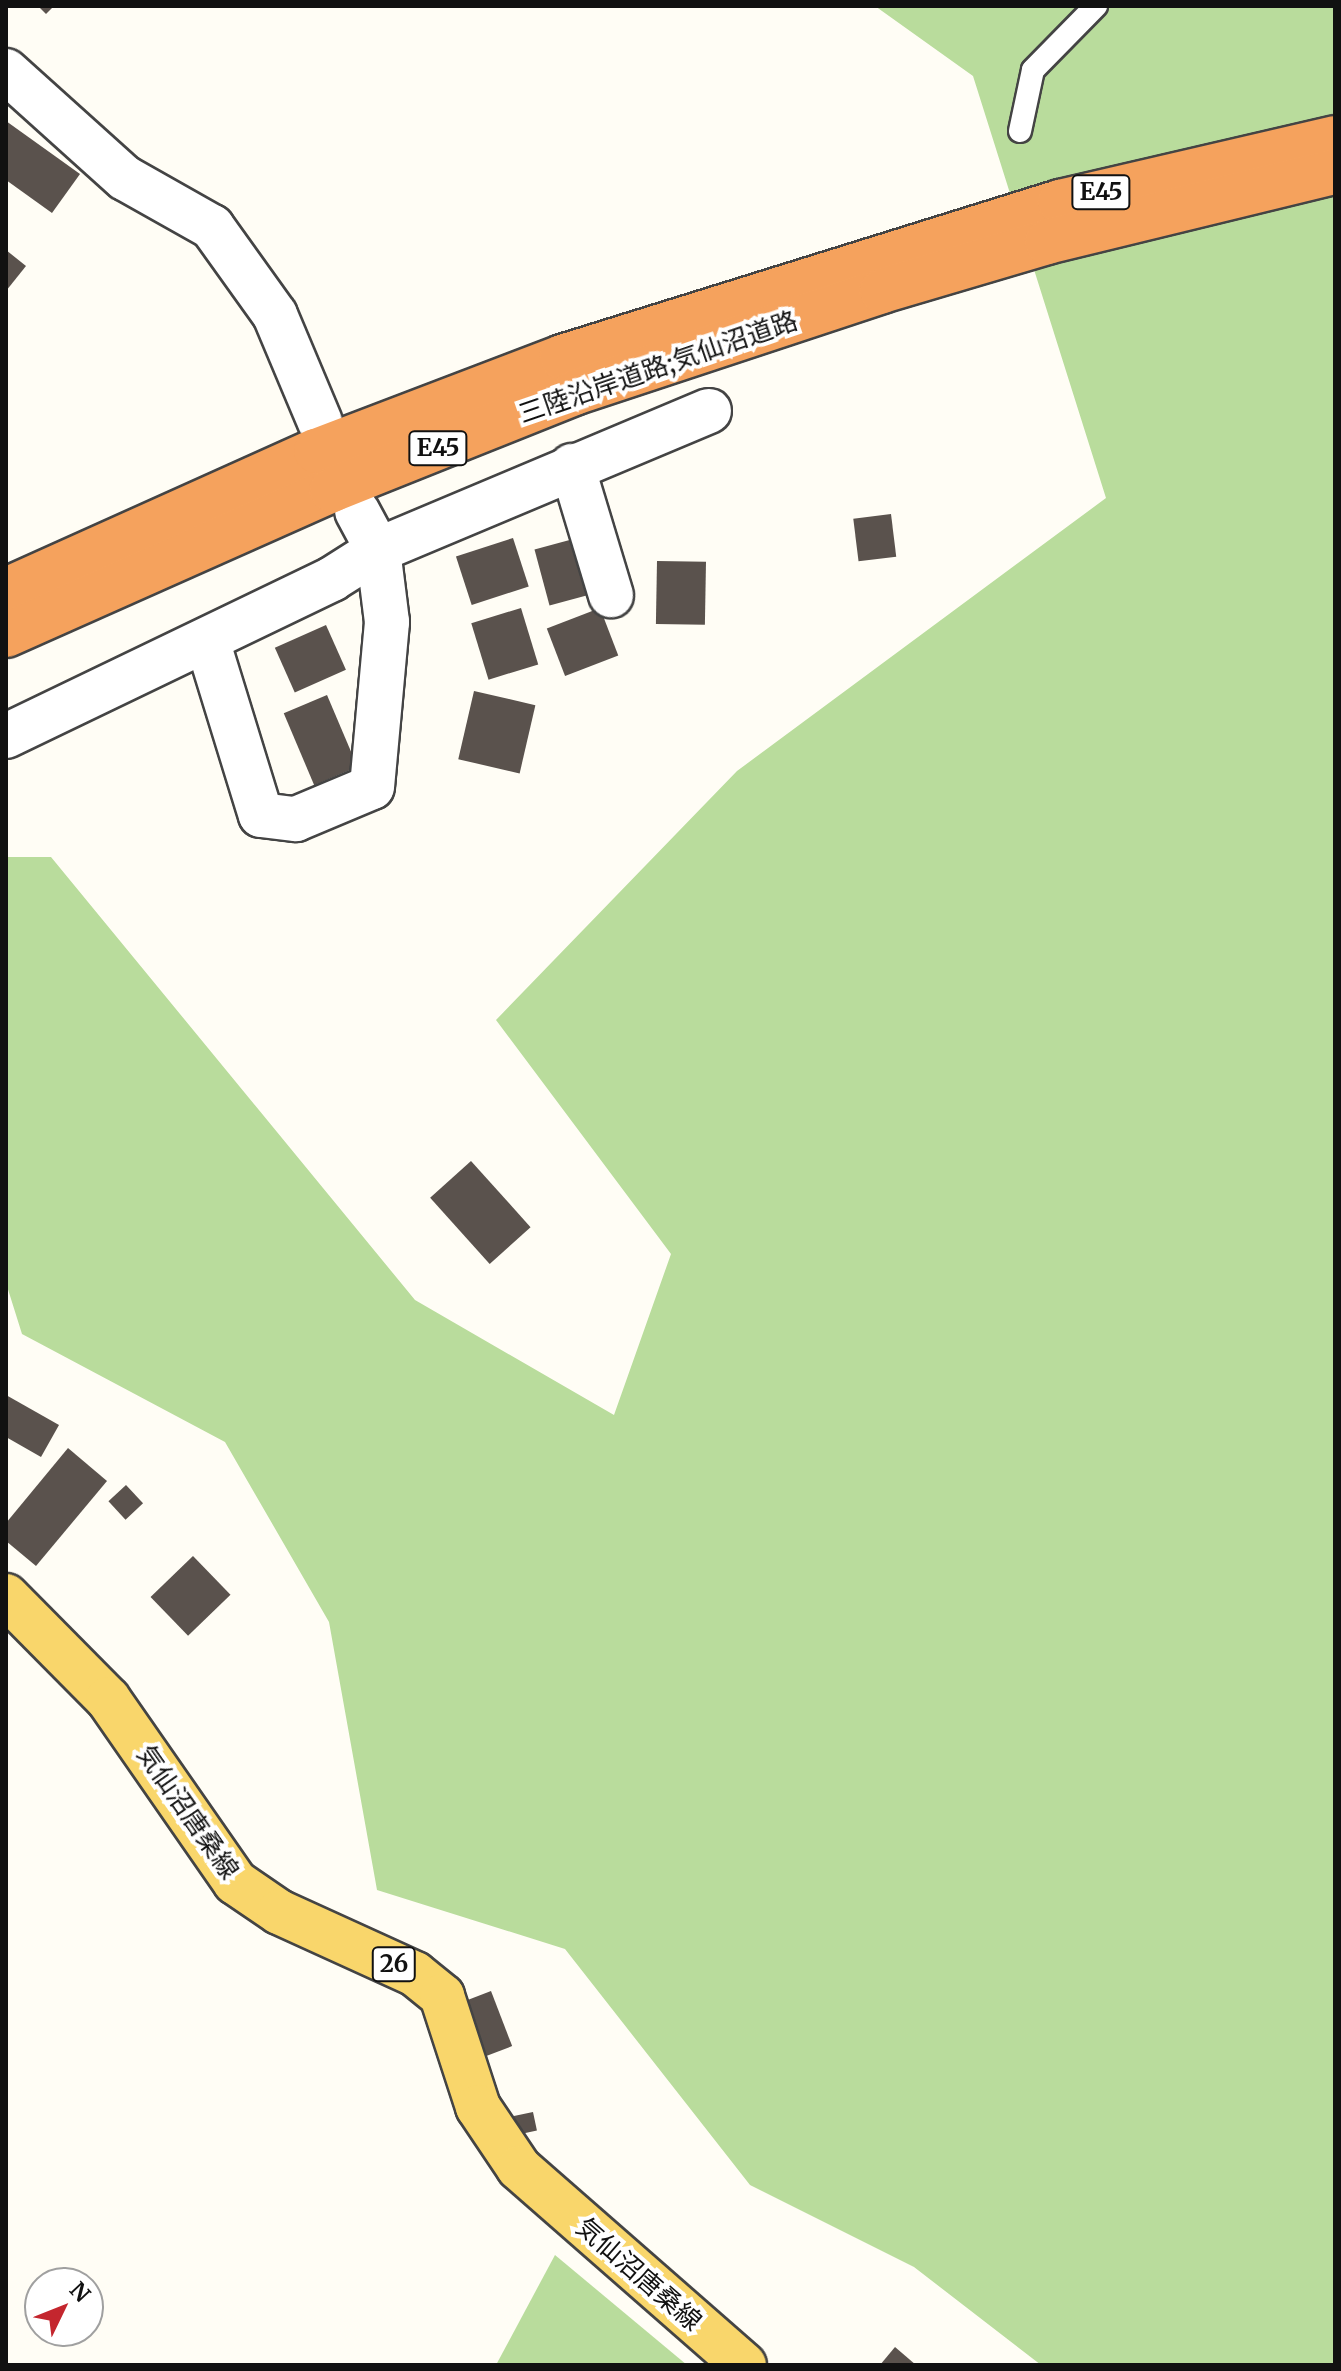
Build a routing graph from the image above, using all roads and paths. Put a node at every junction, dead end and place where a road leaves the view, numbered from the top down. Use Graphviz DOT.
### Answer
graph roads {
  1 [pos="1096,6"];
  2 [pos="6,71"];
  3 [pos="1020,131"];
  4 [pos="1335,138"];
  5 [pos="1335,172"];
  6 [pos="875,274"];
  7 [pos="709,411"];
  8 [pos="320,422"];
  9 [pos="572,466"];
  10 [pos="357,511"];
  11 [pos="378,550"];
  12 [pos="6,590"];
  13 [pos="611,595"];
  14 [pos="6,635"];
  15 [pos="207,640"];
  16 [pos="6,736"];
  17 [pos="6,1596"];
  18 [pos="744,2365"];
  1 -- 3 [label="lane"];
  2 -- 8 [label="street"];
  4 -- 6 [label="highway, 三陸沿岸道路;気仙沼道路 / E45"];
  5 -- 6 [label="highway, 三陸沿岸道路;気仙沼道路 / E45"];
  6 -- 12 [label="highway, 三陸沿岸道路;気仙沼道路 / E45"];
  6 -- 14 [label="highway, 三陸沿岸道路;気仙沼道路 / E45"];
  7 -- 9 [label="street"];
  9 -- 11 [label="street"];
  9 -- 13 [label="street"];
  10 -- 11 [label="street"];
  11 -- 15 [label="street"];
  11 -- 15 [label="street"];
  15 -- 16 [label="street"];
  17 -- 18 [label="main road, 気仙沼唐桑線 / 26"];
}
